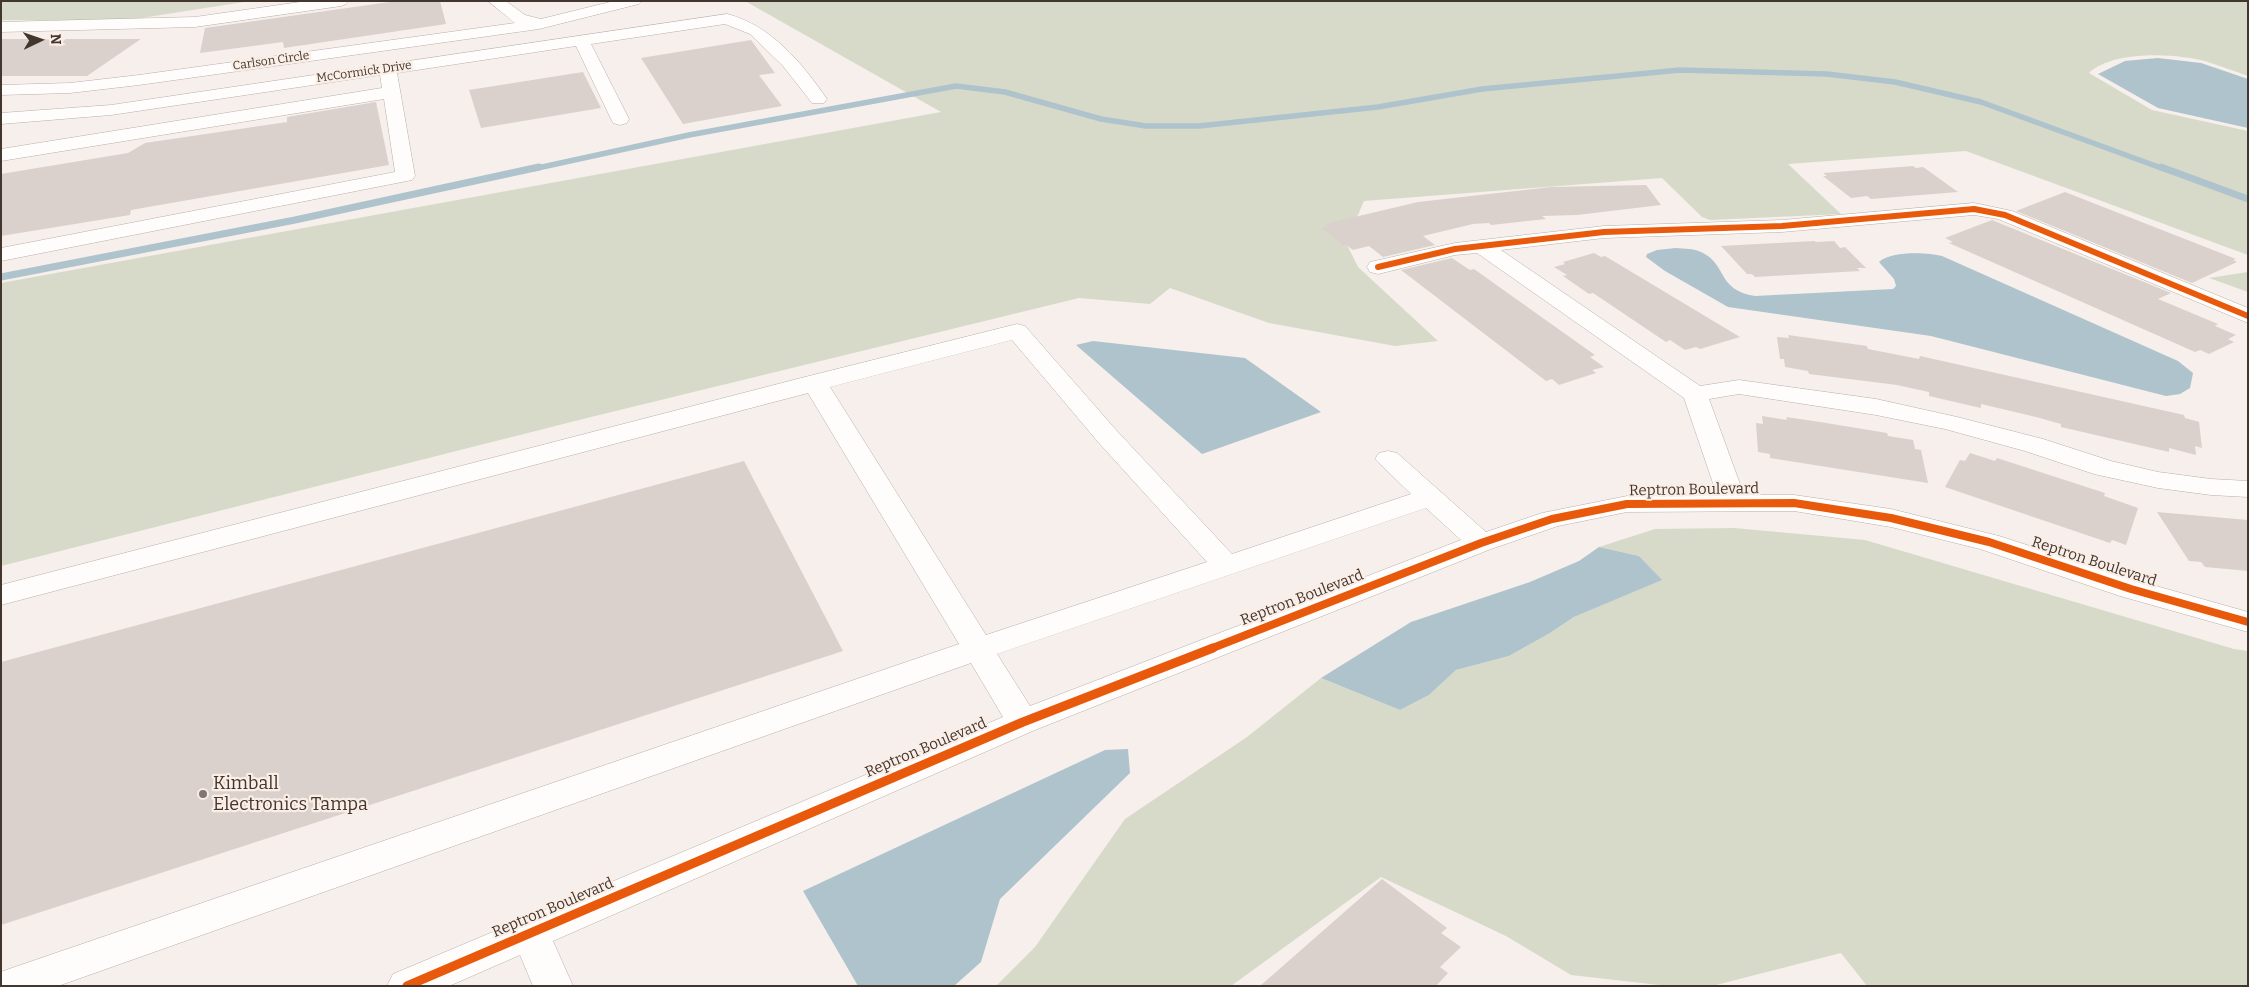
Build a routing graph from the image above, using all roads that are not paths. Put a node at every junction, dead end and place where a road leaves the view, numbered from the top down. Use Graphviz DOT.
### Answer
graph roads {
  1 [pos="342,1"];
  2 [pos="496,1"];
  3 [pos="634,1"];
  4 [pos="539,24"];
  5 [pos="1,27"];
  6 [pos="581,40"];
  7 [pos="550,44"];
  8 [pos="388,69"];
  9 [pos="1,90"];
  10 [pos="392,92"];
  11 [pos="818,99"];
  12 [pos="1,119"];
  13 [pos="620,119"];
  14 [pos="1,155"];
  15 [pos="1481,246"];
  16 [pos="1,255"];
  17 [pos="1378,267"];
  18 [pos="2248,316"];
  19 [pos="814,382"];
  20 [pos="1695,394"];
  21 [pos="1388,458"];
  22 [pos="2248,489"];
  23 [pos="1430,497"];
  24 [pos="1733,502"];
  25 [pos="1481,543"];
  26 [pos="1227,566"];
  27 [pos="1,596"];
  28 [pos="2248,622"];
  29 [pos="978,649"];
  30 [pos="1023,722"];
  31 [pos="530,933"];
  32 [pos="9,986"];
  33 [pos="407,986"];
  34 [pos="552,986"];
  1 -- 5 [label="street"];
  2 -- 4 [label="street"];
  3 -- 4 [label="street, Carlson Circle"];
  4 -- 7 [label="street"];
  4 -- 9 [label="street, Carlson Circle"];
  6 -- 7 [label="street, McCormick Drive"];
  6 -- 11 [label="street, McCormick Drive"];
  6 -- 13 [label="street"];
  7 -- 8 [label="street, McCormick Drive"];
  8 -- 10 [label="street"];
  8 -- 12 [label="street, McCormick Drive"];
  10 -- 14 [label="street"];
  10 -- 16 [label="street"];
  15 -- 17 [label="street"];
  15 -- 18 [label="street"];
  15 -- 20 [label="street"];
  19 -- 26 [label="street"];
  19 -- 27 [label="street"];
  19 -- 29 [label="street"];
  20 -- 22 [label="street"];
  20 -- 24 [label="street"];
  21 -- 23 [label="street"];
  23 -- 25 [label="street"];
  23 -- 26 [label="street"];
  24 -- 25 [label="street, Reptron Boulevard"];
  24 -- 28 [label="street, Reptron Boulevard"];
  25 -- 30 [label="street, Reptron Boulevard"];
  26 -- 29 [label="street"];
  29 -- 30 [label="street"];
  29 -- 32 [label="street"];
  30 -- 31 [label="street, Reptron Boulevard"];
  31 -- 33 [label="street, Reptron Boulevard"];
  31 -- 34 [label="street"];
}
